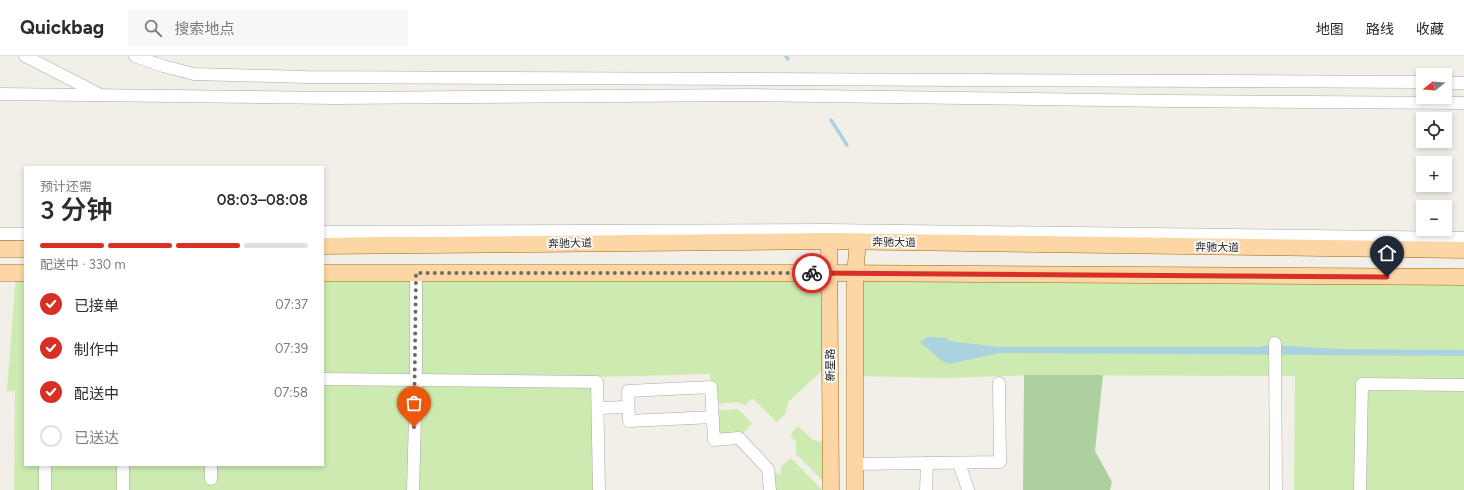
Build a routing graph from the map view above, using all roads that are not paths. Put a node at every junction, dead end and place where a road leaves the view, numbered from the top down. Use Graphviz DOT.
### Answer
graph roads {
  1 [pos="25,56"];
  2 [pos="135,56"];
  3 [pos="1416,82"];
  4 [pos="1452,82"];
  5 [pos="1464,83"];
  6 [pos="0,94"];
  7 [pos="101,95"];
  8 [pos="1464,103"];
  9 [pos="324,232"];
  10 [pos="0,234"];
  11 [pos="24,234"];
  12 [pos="868,238"];
  13 [pos="1464,238"];
  14 [pos="829,241"];
  15 [pos="324,246"];
  16 [pos="0,249"];
  17 [pos="24,249"];
  18 [pos="1464,250"];
  19 [pos="0,273"];
  20 [pos="24,273"];
  21 [pos="324,273"];
  22 [pos="416,273"];
  23 [pos="829,273"];
  24 [pos="855,274"];
  25 [pos="1464,277"];
  26 [pos="1275,344"];
  27 [pos="324,379"];
  28 [pos="416,380"];
  29 [pos="999,383"];
  30 [pos="1464,385"];
  31 [pos="628,407"];
  32 [pos="598,408"];
  33 [pos="713,417"];
  34 [pos="927,463"];
  35 [pos="959,463"];
  36 [pos="855,464"];
  37 [pos="45,466"];
  38 [pos="122,466"];
  39 [pos="211,466"];
  40 [pos="211,479"];
  41 [pos="45,490"];
  42 [pos="123,490"];
  43 [pos="413,490"];
  44 [pos="599,490"];
  45 [pos="770,490"];
  46 [pos="831,490"];
  47 [pos="855,490"];
  48 [pos="926,490"];
  49 [pos="968,490"];
  50 [pos="1276,490"];
  51 [pos="1360,490"];
  1 -- 7 [label="street"];
  2 -- 3 [label="street"];
  4 -- 5 [label="street"];
  6 -- 7 [label="street"];
  7 -- 8 [label="street"];
  9 -- 12 [label="street"];
  10 -- 11 [label="street"];
  12 -- 13 [label="street"];
  12 -- 14 [label="main road, 奔驰大道"];
  12 -- 18 [label="main road, 奔驰大道"];
  12 -- 24 [label="main road"];
  14 -- 15 [label="main road, 奔驰大道"];
  14 -- 23 [label="main road, 新星路"];
  16 -- 17 [label="main road"];
  19 -- 20 [label="main road"];
  21 -- 22 [label="main road"];
  22 -- 23 [label="main road"];
  22 -- 28 [label="street"];
  23 -- 24 [label="main road"];
  23 -- 46 [label="main road, 新星路"];
  24 -- 25 [label="main road"];
  24 -- 36 [label="main road"];
  26 -- 50 [label="street"];
  27 -- 28 [label="street"];
  28 -- 32 [label="street"];
  28 -- 43 [label="street"];
  29 -- 35 [label="street"];
  30 -- 51 [label="street"];
  31 -- 32 [label="street"];
  31 -- 33 [label="street"];
  31 -- 33 [label="street"];
  32 -- 44 [label="street"];
  33 -- 45 [label="street"];
  34 -- 35 [label="street"];
  34 -- 36 [label="street"];
  34 -- 48 [label="street"];
  35 -- 49 [label="street"];
  36 -- 47 [label="main road"];
  37 -- 41 [label="street"];
  38 -- 42 [label="street"];
  39 -- 40 [label="street"];
}
